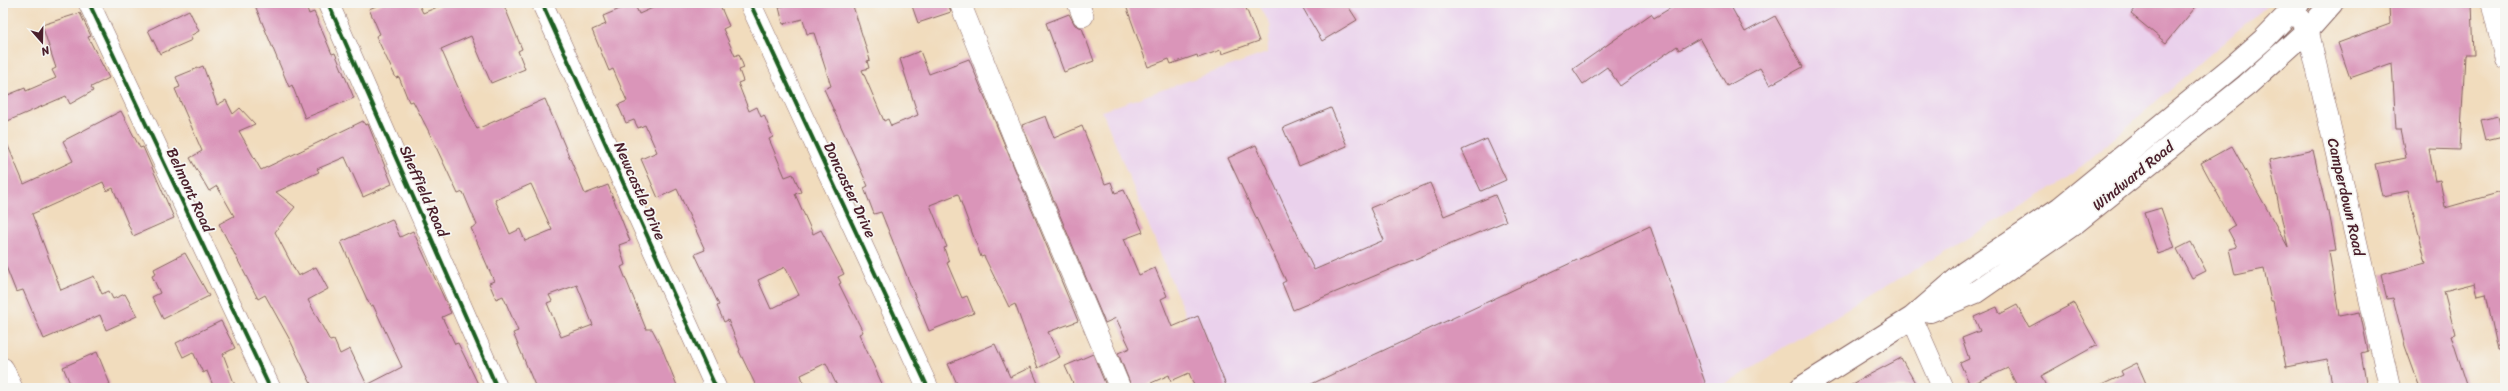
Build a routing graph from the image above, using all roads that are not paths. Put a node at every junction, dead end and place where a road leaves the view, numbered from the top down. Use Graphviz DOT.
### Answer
graph roads {
  1 [pos="89,3"];
  2 [pos="328,3"];
  3 [pos="542,3"];
  4 [pos="750,3"];
  5 [pos="960,3"];
  6 [pos="2332,3"];
  7 [pos="2492,3"];
  8 [pos="2296,6"];
  9 [pos="2308,30"];
  10 [pos="2505,58"];
  11 [pos="1912,318"];
  12 [pos="3,368"];
  13 [pos="12,388"];
  14 [pos="270,388"];
  15 [pos="497,388"];
  16 [pos="716,388"];
  17 [pos="928,388"];
  18 [pos="1120,388"];
  19 [pos="1802,388"];
  20 [pos="1943,388"];
  21 [pos="2390,388"];
  1 -- 14 [label="street, Belmont Road"];
  2 -- 15 [label="street, Sheffield Road"];
  3 -- 16 [label="street, Newcastle Drive"];
  4 -- 17 [label="street, Doncaster Drive"];
  5 -- 18 [label="street"];
  6 -- 9 [label="main road, Windward Road"];
  7 -- 10 [label="street"];
  8 -- 9 [label="street, Camperdown Road"];
  8 -- 11 [label="main road, Windward Road"];
  9 -- 11 [label="main road, Windward Road"];
  9 -- 21 [label="street, Camperdown Road"];
  11 -- 19 [label="main road, Windward Road"];
  11 -- 20 [label="street"];
  12 -- 13 [label="street"];
}
